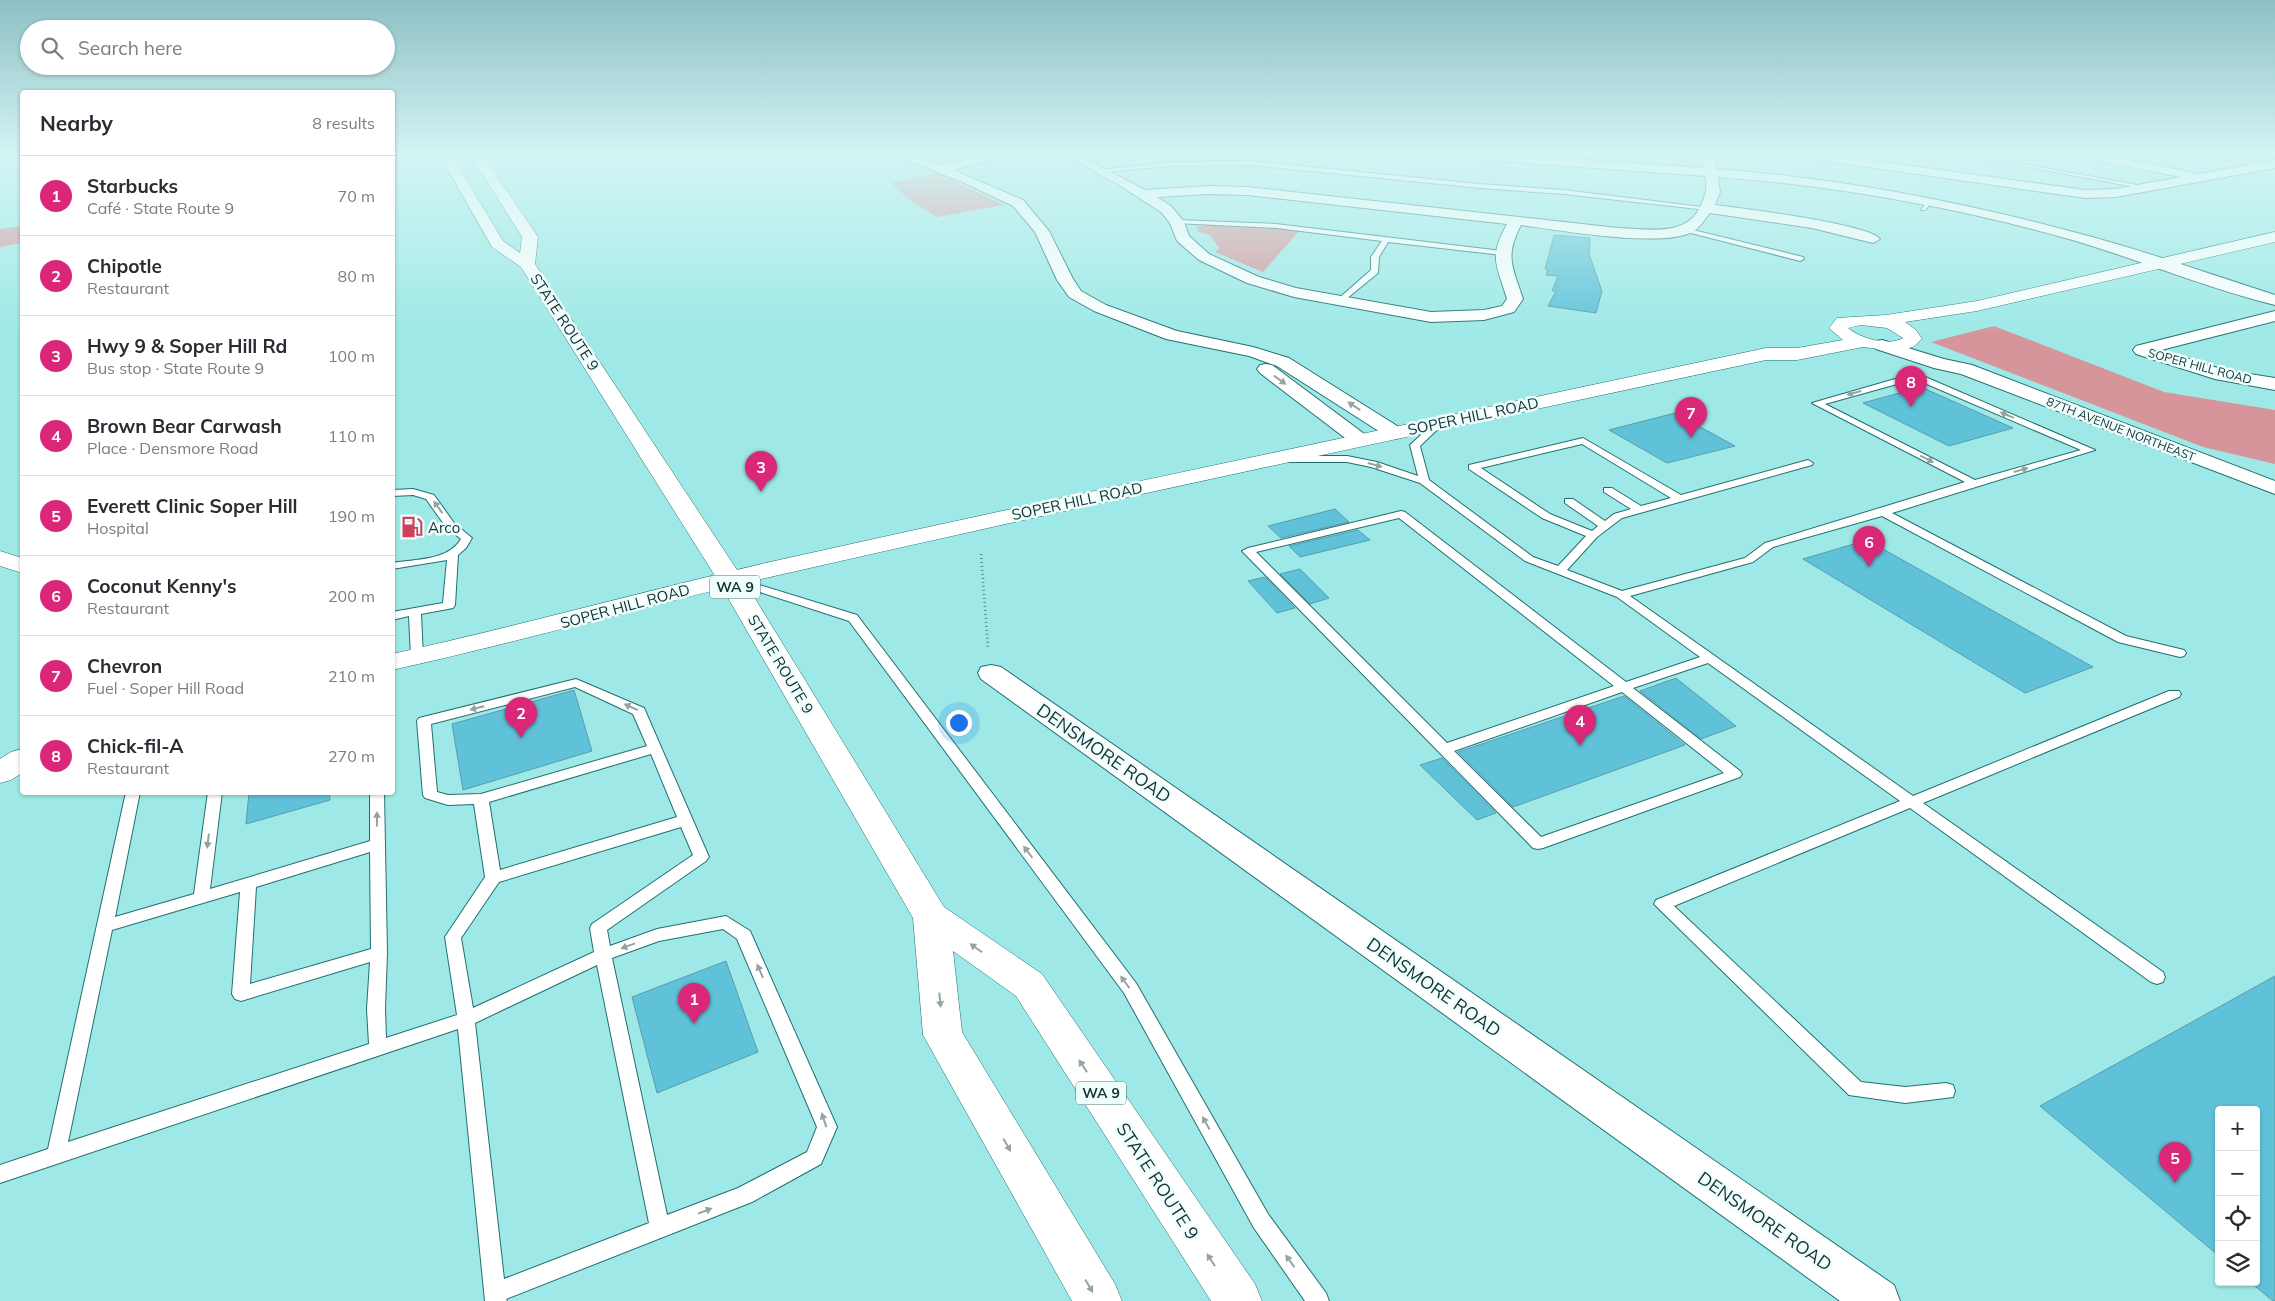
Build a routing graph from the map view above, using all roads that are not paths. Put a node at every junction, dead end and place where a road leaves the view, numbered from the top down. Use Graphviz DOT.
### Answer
graph roads {
  1 [pos="480,215"];
  2 [pos="516,215"];
  3 [pos="1028,215"];
  4 [pos="1171,215"];
  5 [pos="1458,215"];
  6 [pos="1701,215"];
  7 [pos="1754,215"];
  8 [pos="1962,215"];
  9 [pos="1516,221"];
  10 [pos="1177,222"];
  11 [pos="1685,230"];
  12 [pos="2275,237"];
  13 [pos="1873,239"];
  14 [pos="1386,240"];
  15 [pos="1502,253"];
  16 [pos="1800,259"];
  17 [pos="527,264"];
  18 [pos="2156,264"];
  19 [pos="2275,300"];
  20 [pos="1340,302"];
  21 [pos="1977,306"];
  22 [pos="2275,316"];
  23 [pos="1873,321"];
  24 [pos="1838,328"];
  25 [pos="1911,336"];
  26 [pos="1863,342"];
  27 [pos="1882,345"];
  28 [pos="1241,351"];
  29 [pos="1766,354"];
  30 [pos="1966,369"];
  31 [pos="2275,384"];
  32 [pos="1440,423"];
  33 [pos="1395,432"];
  34 [pos="1360,440"];
  35 [pos="1545,450"];
  36 [pos="1557,458"];
  37 [pos="1274,459"];
  38 [pos="1506,459"];
  39 [pos="1808,462"];
  40 [pos="1518,467"];
  41 [pos="1424,481"];
  42 [pos="1974,483"];
  43 [pos="2275,488"];
  44 [pos="1608,490"];
  45 [pos="395,493"];
  46 [pos="1680,499"];
  47 [pos="1569,501"];
  48 [pos="1640,510"];
  49 [pos="1883,512"];
  50 [pos="1606,526"];
  51 [pos="1593,535"];
  52 [pos="453,555"];
  53 [pos="0,558"];
  54 [pos="20,565"];
  55 [pos="395,565"];
  56 [pos="1560,571"];
  57 [pos="730,579"];
  58 [pos="1621,595"];
  59 [pos="415,612"];
  60 [pos="395,615"];
  61 [pos="2180,653"];
  62 [pos="1709,658"];
  63 [pos="405,659"];
  64 [pos="990,673"];
  65 [pos="1626,688"];
  66 [pos="2174,694"];
  67 [pos="655,748"];
  68 [pos="1444,749"];
  69 [pos="20,760"];
  70 [pos="0,773"];
  71 [pos="132,795"];
  72 [pos="215,795"];
  73 [pos="377,795"];
  74 [pos="481,798"];
  75 [pos="1910,802"];
  76 [pos="686,820"];
  77 [pos="376,845"];
  78 [pos="494,878"];
  79 [pos="248,883"];
  80 [pos="201,897"];
  81 [pos="932,917"];
  82 [pos="105,926"];
  83 [pos="379,953"];
  84 [pos="603,955"];
  85 [pos="2156,977"];
  86 [pos="466,1019"];
  87 [pos="378,1048"];
  88 [pos="1946,1091"];
  89 [pos="56,1155"];
  90 [pos="0,1174"];
  91 [pos="660,1228"];
  92 [pos="495,1297"];
  93 [pos="1098,1301"];
  94 [pos="1238,1301"];
  95 [pos="1318,1301"];
  96 [pos="1878,1301"];
  1 -- 17 [label="main road, STATE ROUTE 9 / WA 9"];
  2 -- 17 [label="main road, STATE ROUTE 9"];
  3 -- 28 [label="street"];
  4 -- 10 [label="street"];
  5 -- 9 [label="street"];
  6 -- 11 [label="street"];
  7 -- 13 [label="street"];
  8 -- 18 [label="street"];
  9 -- 11 [label="street"];
  9 -- 15 [label="street"];
  10 -- 14 [label="lane"];
  10 -- 20 [label="street"];
  11 -- 16 [label="lane"];
  12 -- 18 [label="main road"];
  14 -- 15 [label="lane"];
  14 -- 20 [label="lane"];
  15 -- 20 [label="street"];
  17 -- 57 [label="main road, STATE ROUTE 9 / WA 9"];
  18 -- 19 [label="street"];
  18 -- 21 [label="main road"];
  21 -- 23 [label="main road"];
  21 -- 25 [label="main road"];
  22 -- 31 [label="street, SOPER HILL ROAD"];
  23 -- 24 [label="main road"];
  23 -- 25 [label="main road"];
  24 -- 26 [label="main road"];
  24 -- 29 [label="main road"];
  25 -- 27 [label="main road"];
  25 -- 30 [label="street"];
  26 -- 27 [label="main road"];
  26 -- 29 [label="main road"];
  27 -- 30 [label="street"];
  33 -- 28 [label="street, one-way"];
  28 -- 34 [label="street, one-way"];
  29 -- 32 [label="main road, SOPER HILL ROAD"];
  30 -- 43 [label="street, 87TH AVENUE NORTHEAST"];
  32 -- 33 [label="main road, SOPER HILL ROAD"];
  32 -- 41 [label="lane"];
  33 -- 34 [label="main road, SOPER HILL ROAD"];
  34 -- 37 [label="main road, SOPER HILL ROAD"];
  35 -- 36 [label="lane"];
  35 -- 38 [label="lane"];
  35 -- 46 [label="lane"];
  37 -- 41 [label="lane, one-way"];
  37 -- 57 [label="main road, SOPER HILL ROAD"];
  38 -- 40 [label="lane"];
  38 -- 51 [label="lane"];
  39 -- 46 [label="lane"];
  41 -- 56 [label="lane"];
  42 -- 42 [label="lane, one-way"];
  42 -- 49 [label="lane"];
  44 -- 48 [label="lane"];
  52 -- 45 [label="lane, one-way"];
  46 -- 48 [label="lane"];
  47 -- 50 [label="lane"];
  48 -- 50 [label="lane"];
  49 -- 58 [label="lane"];
  49 -- 61 [label="lane"];
  50 -- 51 [label="lane"];
  51 -- 56 [label="lane"];
  52 -- 55 [label="lane"];
  52 -- 59 [label="lane"];
  53 -- 54 [label="main road"];
  56 -- 58 [label="lane"];
  57 -- 63 [label="main road, SOPER HILL ROAD"];
  57 -- 81 [label="main road, STATE ROUTE 9 / WA 9"];
  95 -- 57 [label="lane, one-way"];
  58 -- 62 [label="lane"];
  59 -- 60 [label="lane"];
  59 -- 63 [label="lane"];
  62 -- 65 [label="lane"];
  62 -- 75 [label="lane"];
  64 -- 96 [label="street, DENSMORE ROAD"];
  65 -- 68 [label="lane"];
  65 -- 68 [label="lane"];
  65 -- 68 [label="lane"];
  66 -- 75 [label="lane"];
  67 -- 74 [label="lane"];
  67 -- 74 [label="lane, one-way"];
  67 -- 76 [label="lane"];
  69 -- 70 [label="main road"];
  71 -- 82 [label="lane"];
  72 -- 80 [label="lane, one-way"];
  77 -- 73 [label="lane, one-way"];
  74 -- 78 [label="lane"];
  75 -- 85 [label="lane"];
  75 -- 88 [label="lane"];
  76 -- 78 [label="lane"];
  76 -- 84 [label="lane"];
  77 -- 79 [label="lane"];
  77 -- 83 [label="lane"];
  78 -- 86 [label="lane"];
  79 -- 80 [label="lane"];
  79 -- 83 [label="lane"];
  80 -- 82 [label="lane"];
  81 -- 93 [label="main road, STATE ROUTE 9 / WA 9, one-way"];
  94 -- 81 [label="main road, STATE ROUTE 9 / WA 9, one-way"];
  82 -- 89 [label="lane"];
  83 -- 87 [label="lane"];
  84 -- 86 [label="lane"];
  84 -- 91 [label="lane"];
  91 -- 84 [label="lane, one-way"];
  86 -- 87 [label="lane"];
  86 -- 92 [label="lane"];
  87 -- 89 [label="lane"];
  89 -- 90 [label="lane"];
  91 -- 92 [label="lane"];
}
